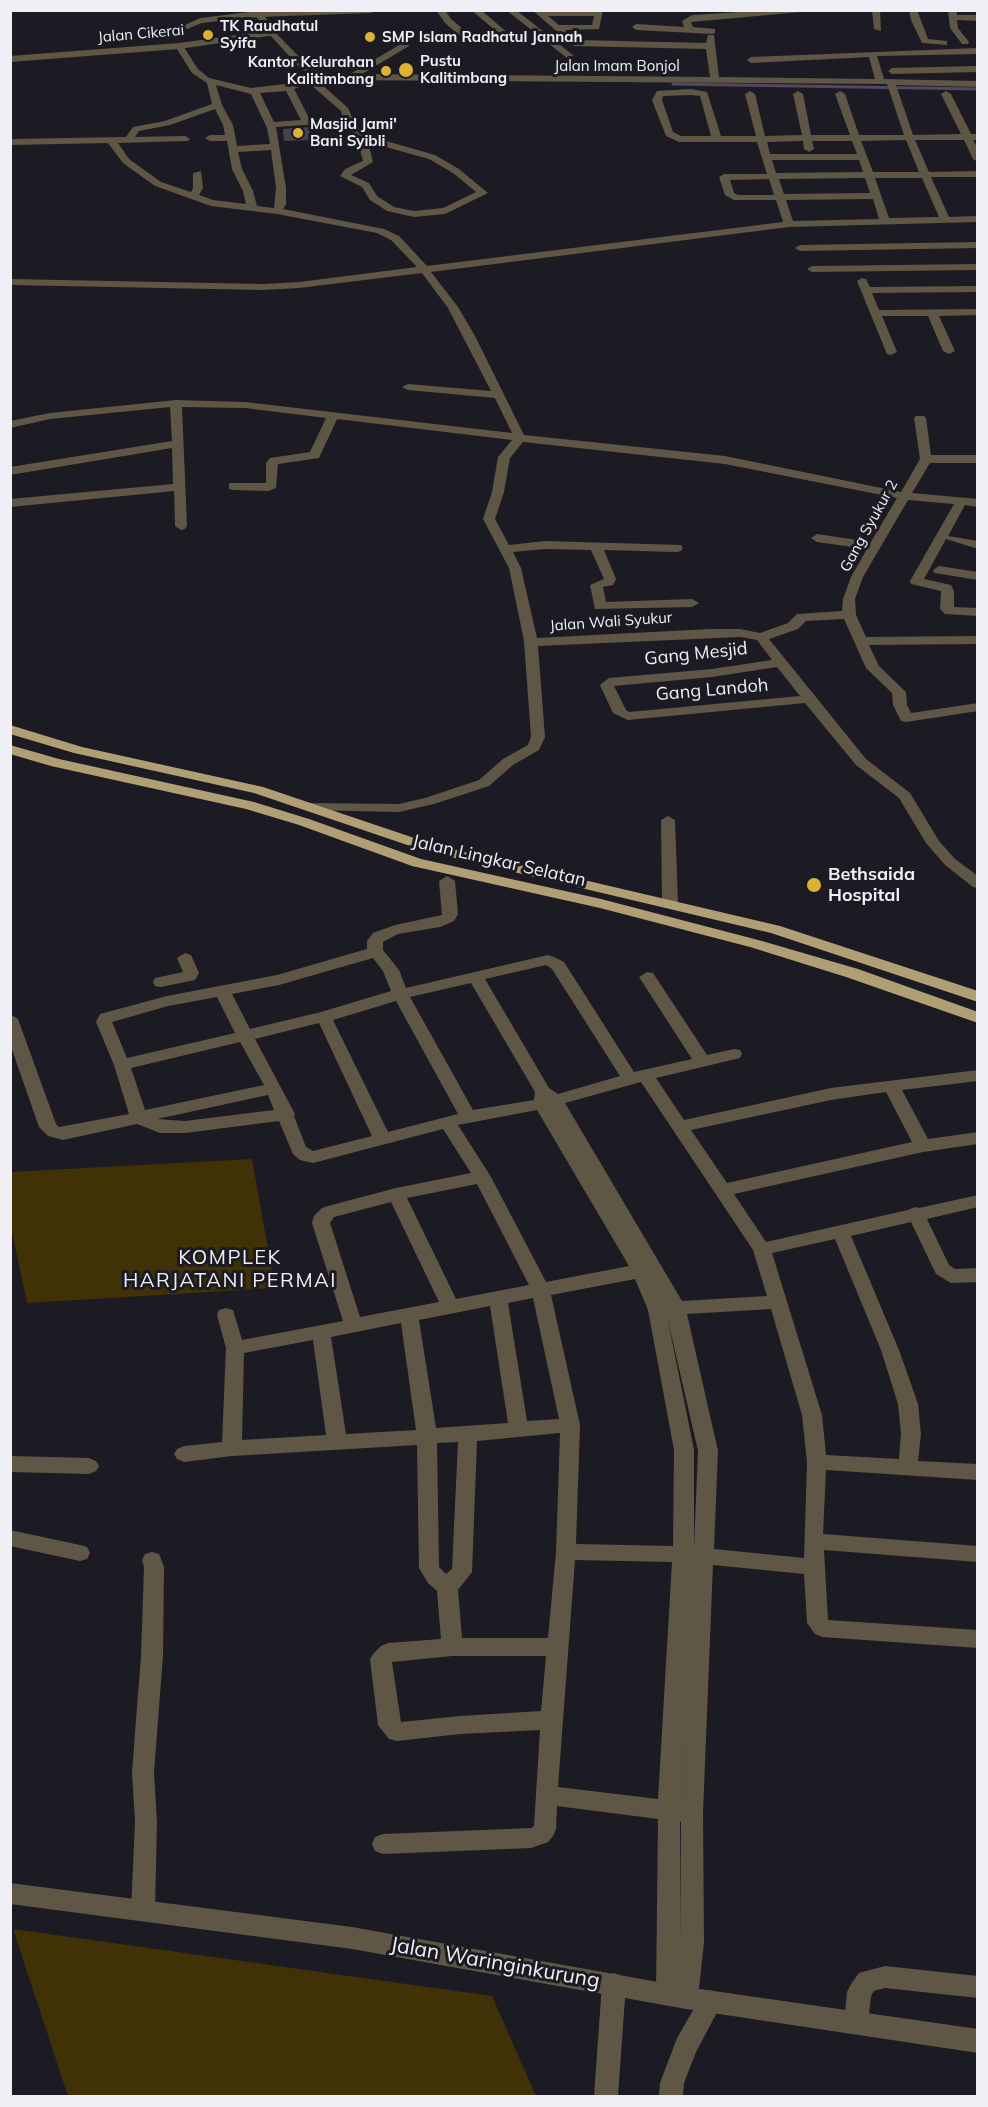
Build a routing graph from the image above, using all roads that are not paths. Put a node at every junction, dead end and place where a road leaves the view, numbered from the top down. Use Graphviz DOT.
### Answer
graph roads {
  1 [pos="191,10"];
  2 [pos="370,10"];
  3 [pos="440,10"];
  4 [pos="475,10"];
  5 [pos="510,10"];
  6 [pos="819,10"];
  7 [pos="876,10"];
  8 [pos="913,10"];
  9 [pos="799,11"];
  10 [pos="257,12"];
  11 [pos="538,12"];
  12 [pos="599,13"];
  13 [pos="952,14"];
  14 [pos="718,17"];
  15 [pos="978,18"];
  16 [pos="200,21"];
  17 [pos="187,26"];
  18 [pos="557,28"];
  19 [pos="954,28"];
  20 [pos="978,28"];
  21 [pos="878,29"];
  22 [pos="690,30"];
  23 [pos="712,31"];
  24 [pos="273,33"];
  25 [pos="511,39"];
  26 [pos="978,41"];
  27 [pos="473,42"];
  28 [pos="965,42"];
  29 [pos="188,44"];
  30 [pos="406,44"];
  31 [pos="633,44"];
  32 [pos="711,49"];
  33 [pos="978,51"];
  34 [pos="872,54"];
  35 [pos="648,55"];
  36 [pos="570,56"];
  37 [pos="10,59"];
  38 [pos="752,60"];
  39 [pos="978,69"];
  40 [pos="880,76"];
  41 [pos="351,78"];
  42 [pos="315,79"];
  43 [pos="716,80"];
  44 [pos="211,82"];
  45 [pos="978,84"];
  46 [pos="892,85"];
  47 [pos="289,88"];
  48 [pos="252,91"];
  49 [pos="750,94"];
  50 [pos="798,94"];
  51 [pos="840,94"];
  52 [pos="946,94"];
  53 [pos="217,105"];
  54 [pos="350,120"];
  55 [pos="306,123"];
  56 [pos="271,125"];
  57 [pos="362,137"];
  58 [pos="909,137"];
  59 [pos="966,137"];
  60 [pos="978,137"];
  61 [pos="210,138"];
  62 [pos="231,138"];
  63 [pos="808,138"];
  64 [pos="857,138"];
  65 [pos="717,139"];
  66 [pos="763,139"];
  67 [pos="185,140"];
  68 [pos="128,141"];
  69 [pos="10,142"];
  70 [pos="112,142"];
  71 [pos="274,147"];
  72 [pos="234,149"];
  73 [pos="810,156"];
  74 [pos="977,156"];
  75 [pos="766,157"];
  76 [pos="863,157"];
  77 [pos="198,172"];
  78 [pos="924,174"];
  79 [pos="978,174"];
  80 [pos="773,175"];
  81 [pos="820,175"];
  82 [pos="868,175"];
  83 [pos="829,196"];
  84 [pos="878,196"];
  85 [pos="193,197"];
  86 [pos="781,198"];
  87 [pos="252,207"];
  88 [pos="277,211"];
  89 [pos="978,214"];
  90 [pos="944,218"];
  91 [pos="978,219"];
  92 [pos="886,220"];
  93 [pos="787,222"];
  94 [pos="903,222"];
  95 [pos="405,226"];
  96 [pos="978,245"];
  97 [pos="914,246"];
  98 [pos="800,248"];
  99 [pos="921,267"];
  100 [pos="978,267"];
  101 [pos="423,268"];
  102 [pos="965,268"];
  103 [pos="812,269"];
  104 [pos="857,269"];
  105 [pos="10,276"];
  106 [pos="10,282"];
  107 [pos="866,290"];
  108 [pos="977,290"];
  109 [pos="978,312"];
  110 [pos="876,313"];
  111 [pos="932,313"];
  112 [pos="949,351"];
  113 [pos="891,352"];
  114 [pos="408,387"];
  115 [pos="499,396"];
  116 [pos="176,403"];
  117 [pos="333,416"];
  118 [pos="920,418"];
  119 [pos="10,425"];
  120 [pos="520,438"];
  121 [pos="177,444"];
  122 [pos="926,459"];
  123 [pos="978,459"];
  124 [pos="10,471"];
  125 [pos="233,486"];
  126 [pos="179,487"];
  127 [pos="905,496"];
  128 [pos="961,502"];
  129 [pos="10,503"];
  130 [pos="978,503"];
  131 [pos="181,526"];
  132 [pos="949,534"];
  133 [pos="817,538"];
  134 [pos="978,545"];
  135 [pos="876,546"];
  136 [pos="596,547"];
  137 [pos="677,548"];
  138 [pos="505,549"];
  139 [pos="939,570"];
  140 [pos="978,576"];
  141 [pos="692,603"];
  142 [pos="978,612"];
  143 [pos="849,615"];
  144 [pos="761,637"];
  145 [pos="978,640"];
  146 [pos="531,641"];
  147 [pos="861,641"];
  148 [pos="782,662"];
  149 [pos="809,699"];
  150 [pos="978,707"];
  151 [pos="620,713"];
  152 [pos="10,729"];
  153 [pos="10,749"];
  154 [pos="306,815"];
  155 [pos="668,820"];
  156 [pos="447,881"];
  157 [pos="978,884"];
  158 [pos="604,897"];
  159 [pos="670,903"];
  160 [pos="375,951"];
  161 [pos="185,958"];
  162 [pos="476,977"];
  163 [pos="647,977"];
  164 [pos="222,990"];
  165 [pos="400,994"];
  166 [pos="978,997"];
  167 [pos="167,1001"];
  168 [pos="324,1017"];
  169 [pos="978,1018"];
  170 [pos="10,1019"];
  171 [pos="244,1036"];
  172 [pos="734,1054"];
  173 [pos="702,1061"];
  174 [pos="122,1065"];
  175 [pos="978,1076"];
  176 [pos="638,1077"];
  177 [pos="891,1086"];
  178 [pos="274,1088"];
  179 [pos="547,1099"];
  180 [pos="286,1114"];
  181 [pos="468,1117"];
  182 [pos="139,1118"];
  183 [pos="447,1122"];
  184 [pos="680,1127"];
  185 [pos="382,1138"];
  186 [pos="978,1138"];
  187 [pos="923,1146"];
  188 [pos="482,1177"];
  189 [pos="722,1190"];
  190 [pos="396,1194"];
  191 [pos="978,1201"];
  192 [pos="915,1213"];
  193 [pos="840,1230"];
  194 [pos="762,1249"];
  195 [pos="647,1270"];
  196 [pos="978,1275"];
  197 [pos="541,1291"];
  198 [pos="498,1299"];
  199 [pos="778,1302"];
  200 [pos="451,1308"];
  201 [pos="666,1308"];
  202 [pos="226,1315"];
  203 [pos="409,1316"];
  204 [pos="354,1326"];
  205 [pos="321,1333"];
  206 [pos="235,1348"];
  207 [pos="570,1425"];
  208 [pos="519,1429"];
  209 [pos="468,1434"];
  210 [pos="427,1435"];
  211 [pos="338,1440"];
  212 [pos="232,1448"];
  213 [pos="184,1454"];
  214 [pos="817,1462"];
  215 [pos="10,1464"];
  216 [pos="89,1466"];
  217 [pos="908,1467"];
  218 [pos="978,1472"];
  219 [pos="10,1538"];
  220 [pos="813,1541"];
  221 [pos="566,1552"];
  222 [pos="80,1553"];
  223 [pos="978,1554"];
  224 [pos="693,1555"];
  225 [pos="152,1560"];
  226 [pos="815,1566"];
  227 [pos="447,1587"];
  228 [pos="978,1639"];
  229 [pos="452,1647"];
  230 [pos="557,1647"];
  231 [pos="551,1720"];
  232 [pos="547,1794"];
  233 [pos="680,1812"];
  234 [pos="383,1844"];
  235 [pos="10,1893"];
  236 [pos="143,1910"];
  237 [pos="614,1984"];
  238 [pos="978,1987"];
  239 [pos="677,1996"];
  240 [pos="711,2001"];
  241 [pos="856,2023"];
  242 [pos="978,2041"];
  243 [pos="606,2097"];
  244 [pos="671,2097"];
  1 -- 16 [label="street"];
  2 -- 10 [label="street"];
  3 -- 27 [label="street"];
  4 -- 25 [label="street"];
  5 -- 36 [label="street"];
  6 -- 9 [label="street"];
  7 -- 21 [label="street"];
  8 -- 28 [label="street"];
  9 -- 14 [label="street"];
  10 -- 16 [label="street"];
  10 -- 24 [label="street"];
  11 -- 12 [label="street"];
  11 -- 18 [label="street"];
  12 -- 18 [label="street"];
  13 -- 15 [label="street"];
  13 -- 19 [label="street"];
  14 -- 22 [label="street"];
  14 -- 23 [label="street"];
  16 -- 17 [label="street"];
  18 -- 31 [label="street"];
  19 -- 20 [label="street"];
  19 -- 28 [label="street"];
  22 -- 23 [label="street"];
  22 -- 31 [label="street"];
  23 -- 32 [label="street"];
  24 -- 29 [label="street, Jalan Cikerai"];
  24 -- 42 [label="street"];
  26 -- 28 [label="street"];
  29 -- 37 [label="street, Jalan Cikerai"];
  29 -- 44 [label="street"];
  30 -- 41 [label="street"];
  31 -- 32 [label="street"];
  32 -- 35 [label="street"];
  32 -- 43 [label="street"];
  33 -- 34 [label="street"];
  34 -- 38 [label="street"];
  34 -- 40 [label="street"];
  39 -- 40 [label="street"];
  40 -- 43 [label="street, Jalan Imam Bonjol"];
  40 -- 46 [label="street, Jalan Imam Bonjol"];
  41 -- 42 [label="street, Jalan Imam Bonjol"];
  41 -- 43 [label="street, Jalan Imam Bonjol"];
  42 -- 47 [label="street"];
  42 -- 54 [label="street"];
  44 -- 48 [label="street"];
  44 -- 53 [label="street"];
  45 -- 46 [label="street, Jalan Imam Bonjol"];
  46 -- 58 [label="street"];
  47 -- 48 [label="street"];
  47 -- 55 [label="street"];
  48 -- 56 [label="street"];
  49 -- 66 [label="street"];
  50 -- 63 [label="street"];
  51 -- 64 [label="street"];
  52 -- 59 [label="street"];
  53 -- 62 [label="street"];
  53 -- 68 [label="street"];
  54 -- 55 [label="street"];
  54 -- 57 [label="street"];
  55 -- 56 [label="street"];
  56 -- 71 [label="street"];
  57 -- 95 [label="street"];
  57 -- 95 [label="street"];
  58 -- 59 [label="street"];
  58 -- 64 [label="street"];
  58 -- 78 [label="street"];
  59 -- 60 [label="street"];
  59 -- 74 [label="street"];
  61 -- 62 [label="street"];
  62 -- 72 [label="street"];
  63 -- 64 [label="street"];
  63 -- 66 [label="street"];
  63 -- 73 [label="street"];
  64 -- 76 [label="street"];
  65 -- 65 [label="street"];
  65 -- 66 [label="street"];
  66 -- 75 [label="street"];
  67 -- 68 [label="street"];
  68 -- 70 [label="street"];
  69 -- 70 [label="street"];
  70 -- 85 [label="street"];
  71 -- 72 [label="street"];
  71 -- 88 [label="street"];
  72 -- 87 [label="street"];
  73 -- 75 [label="street"];
  73 -- 76 [label="street"];
  75 -- 80 [label="street"];
  76 -- 82 [label="street"];
  77 -- 85 [label="street"];
  78 -- 79 [label="street"];
  78 -- 82 [label="street"];
  78 -- 90 [label="street"];
  80 -- 81 [label="street"];
  80 -- 86 [label="street"];
  80 -- 86 [label="street"];
  81 -- 82 [label="street"];
  81 -- 83 [label="street"];
  82 -- 84 [label="street"];
  83 -- 84 [label="street"];
  83 -- 86 [label="street"];
  84 -- 92 [label="street"];
  85 -- 87 [label="street"];
  86 -- 93 [label="street"];
  87 -- 88 [label="street"];
  88 -- 95 [label="street"];
  89 -- 90 [label="street"];
  90 -- 91 [label="street"];
  90 -- 92 [label="street"];
  90 -- 94 [label="street"];
  92 -- 93 [label="street"];
  92 -- 94 [label="street"];
  93 -- 101 [label="street"];
  94 -- 97 [label="street"];
  95 -- 101 [label="street"];
  96 -- 97 [label="street"];
  97 -- 98 [label="street"];
  97 -- 99 [label="street"];
  99 -- 102 [label="street"];
  99 -- 104 [label="street"];
  100 -- 102 [label="street"];
  101 -- 105 [label="street"];
  101 -- 106 [label="street"];
  101 -- 115 [label="street"];
  102 -- 108 [label="street"];
  103 -- 104 [label="street"];
  104 -- 107 [label="street"];
  107 -- 108 [label="street"];
  107 -- 110 [label="street"];
  109 -- 111 [label="street"];
  110 -- 111 [label="street"];
  110 -- 113 [label="street"];
  111 -- 112 [label="street"];
  114 -- 115 [label="street"];
  115 -- 120 [label="street"];
  116 -- 117 [label="street"];
  116 -- 119 [label="street"];
  116 -- 121 [label="street"];
  117 -- 120 [label="street"];
  117 -- 125 [label="street"];
  118 -- 122 [label="street"];
  120 -- 127 [label="street"];
  120 -- 138 [label="street, Jalan Wali Syukur"];
  121 -- 124 [label="street"];
  121 -- 126 [label="street"];
  122 -- 123 [label="street"];
  122 -- 127 [label="street, Gang Syukur 2"];
  126 -- 129 [label="street"];
  126 -- 131 [label="street"];
  127 -- 128 [label="street"];
  127 -- 135 [label="street, Gang Syukur 2"];
  128 -- 130 [label="street"];
  128 -- 132 [label="street"];
  132 -- 134 [label="street"];
  132 -- 142 [label="street"];
  133 -- 135 [label="street"];
  135 -- 143 [label="street, Gang Syukur 2"];
  136 -- 137 [label="street"];
  136 -- 138 [label="street"];
  136 -- 141 [label="street"];
  138 -- 146 [label="street, Jalan Wali Syukur"];
  139 -- 140 [label="street"];
  143 -- 144 [label="street"];
  143 -- 147 [label="street"];
  144 -- 146 [label="street, Jalan Wali Syukur"];
  144 -- 148 [label="street"];
  145 -- 147 [label="street"];
  146 -- 154 [label="street"];
  147 -- 150 [label="street"];
  148 -- 149 [label="street"];
  148 -- 151 [label="street, Gang Mesjid"];
  149 -- 151 [label="street, Gang Landoh"];
  149 -- 157 [label="street"];
  152 -- 154 [label="highway, Jalan Lingkar Selatan"];
  153 -- 154 [label="highway, Jalan Lingkar Selatan"];
  154 -- 158 [label="highway, Jalan Lingkar Selatan"];
  154 -- 158 [label="highway, Jalan Lingkar Selatan"];
  155 -- 159 [label="street"];
  156 -- 160 [label="street"];
  158 -- 159 [label="highway, Jalan Lingkar Selatan"];
  158 -- 169 [label="highway, Jalan Lingkar Selatan"];
  159 -- 166 [label="highway, Jalan Lingkar Selatan"];
  160 -- 164 [label="street"];
  160 -- 165 [label="street"];
  161 -- 167 [label="street"];
  162 -- 165 [label="street"];
  162 -- 176 [label="street"];
  162 -- 179 [label="street"];
  163 -- 173 [label="street"];
  164 -- 167 [label="street"];
  164 -- 171 [label="street"];
  165 -- 168 [label="street"];
  165 -- 181 [label="street"];
  167 -- 174 [label="street"];
  168 -- 171 [label="street"];
  168 -- 185 [label="street"];
  170 -- 182 [label="street"];
  171 -- 174 [label="street"];
  171 -- 178 [label="street"];
  172 -- 173 [label="street"];
  173 -- 176 [label="street"];
  174 -- 182 [label="street"];
  175 -- 177 [label="street"];
  176 -- 179 [label="street"];
  176 -- 184 [label="street"];
  177 -- 184 [label="street"];
  177 -- 187 [label="street"];
  178 -- 180 [label="street"];
  178 -- 182 [label="street"];
  179 -- 181 [label="street"];
  179 -- 195 [label="street"];
  180 -- 182 [label="street"];
  180 -- 185 [label="street"];
  181 -- 183 [label="street"];
  183 -- 185 [label="street"];
  183 -- 188 [label="street"];
  184 -- 189 [label="street"];
  186 -- 187 [label="street"];
  187 -- 189 [label="street"];
  188 -- 190 [label="street"];
  188 -- 197 [label="street"];
  189 -- 194 [label="street"];
  190 -- 200 [label="street"];
  190 -- 204 [label="street"];
  191 -- 192 [label="street"];
  192 -- 193 [label="street"];
  192 -- 196 [label="street"];
  193 -- 194 [label="street"];
  193 -- 217 [label="street"];
  194 -- 199 [label="street"];
  195 -- 197 [label="street"];
  195 -- 201 [label="street"];
  197 -- 198 [label="street"];
  197 -- 207 [label="street"];
  198 -- 200 [label="street"];
  198 -- 208 [label="street"];
  199 -- 201 [label="street"];
  199 -- 214 [label="street"];
  200 -- 203 [label="street"];
  201 -- 224 [label="street"];
  202 -- 206 [label="street"];
  203 -- 204 [label="street"];
  203 -- 210 [label="street"];
  204 -- 205 [label="street"];
  205 -- 206 [label="street"];
  205 -- 211 [label="street"];
  206 -- 212 [label="street"];
  207 -- 208 [label="street"];
  207 -- 221 [label="street"];
  208 -- 209 [label="street"];
  209 -- 210 [label="street"];
  209 -- 227 [label="street"];
  210 -- 211 [label="street"];
  210 -- 227 [label="street"];
  211 -- 212 [label="street"];
  212 -- 213 [label="street"];
  214 -- 217 [label="street"];
  214 -- 220 [label="street"];
  215 -- 216 [label="street"];
  217 -- 218 [label="street"];
  219 -- 222 [label="street"];
  220 -- 223 [label="street"];
  220 -- 226 [label="street"];
  221 -- 224 [label="street"];
  221 -- 230 [label="street"];
  224 -- 226 [label="street"];
  224 -- 233 [label="street"];
  225 -- 236 [label="street"];
  226 -- 228 [label="street"];
  227 -- 229 [label="street"];
  229 -- 230 [label="street"];
  229 -- 231 [label="street"];
  230 -- 231 [label="street"];
  231 -- 232 [label="street"];
  232 -- 233 [label="street"];
  232 -- 234 [label="street"];
  233 -- 239 [label="street"];
  235 -- 236 [label="street, Jalan Waringinkurung"];
  236 -- 237 [label="street, Jalan Waringinkurung"];
  237 -- 239 [label="street, Jalan Waringinkurung"];
  237 -- 243 [label="street"];
  238 -- 241 [label="street"];
  239 -- 240 [label="street, Jalan Waringinkurung"];
  240 -- 241 [label="street, Jalan Waringinkurung"];
  240 -- 244 [label="street"];
  241 -- 242 [label="street, Jalan Waringinkurung"];
}
